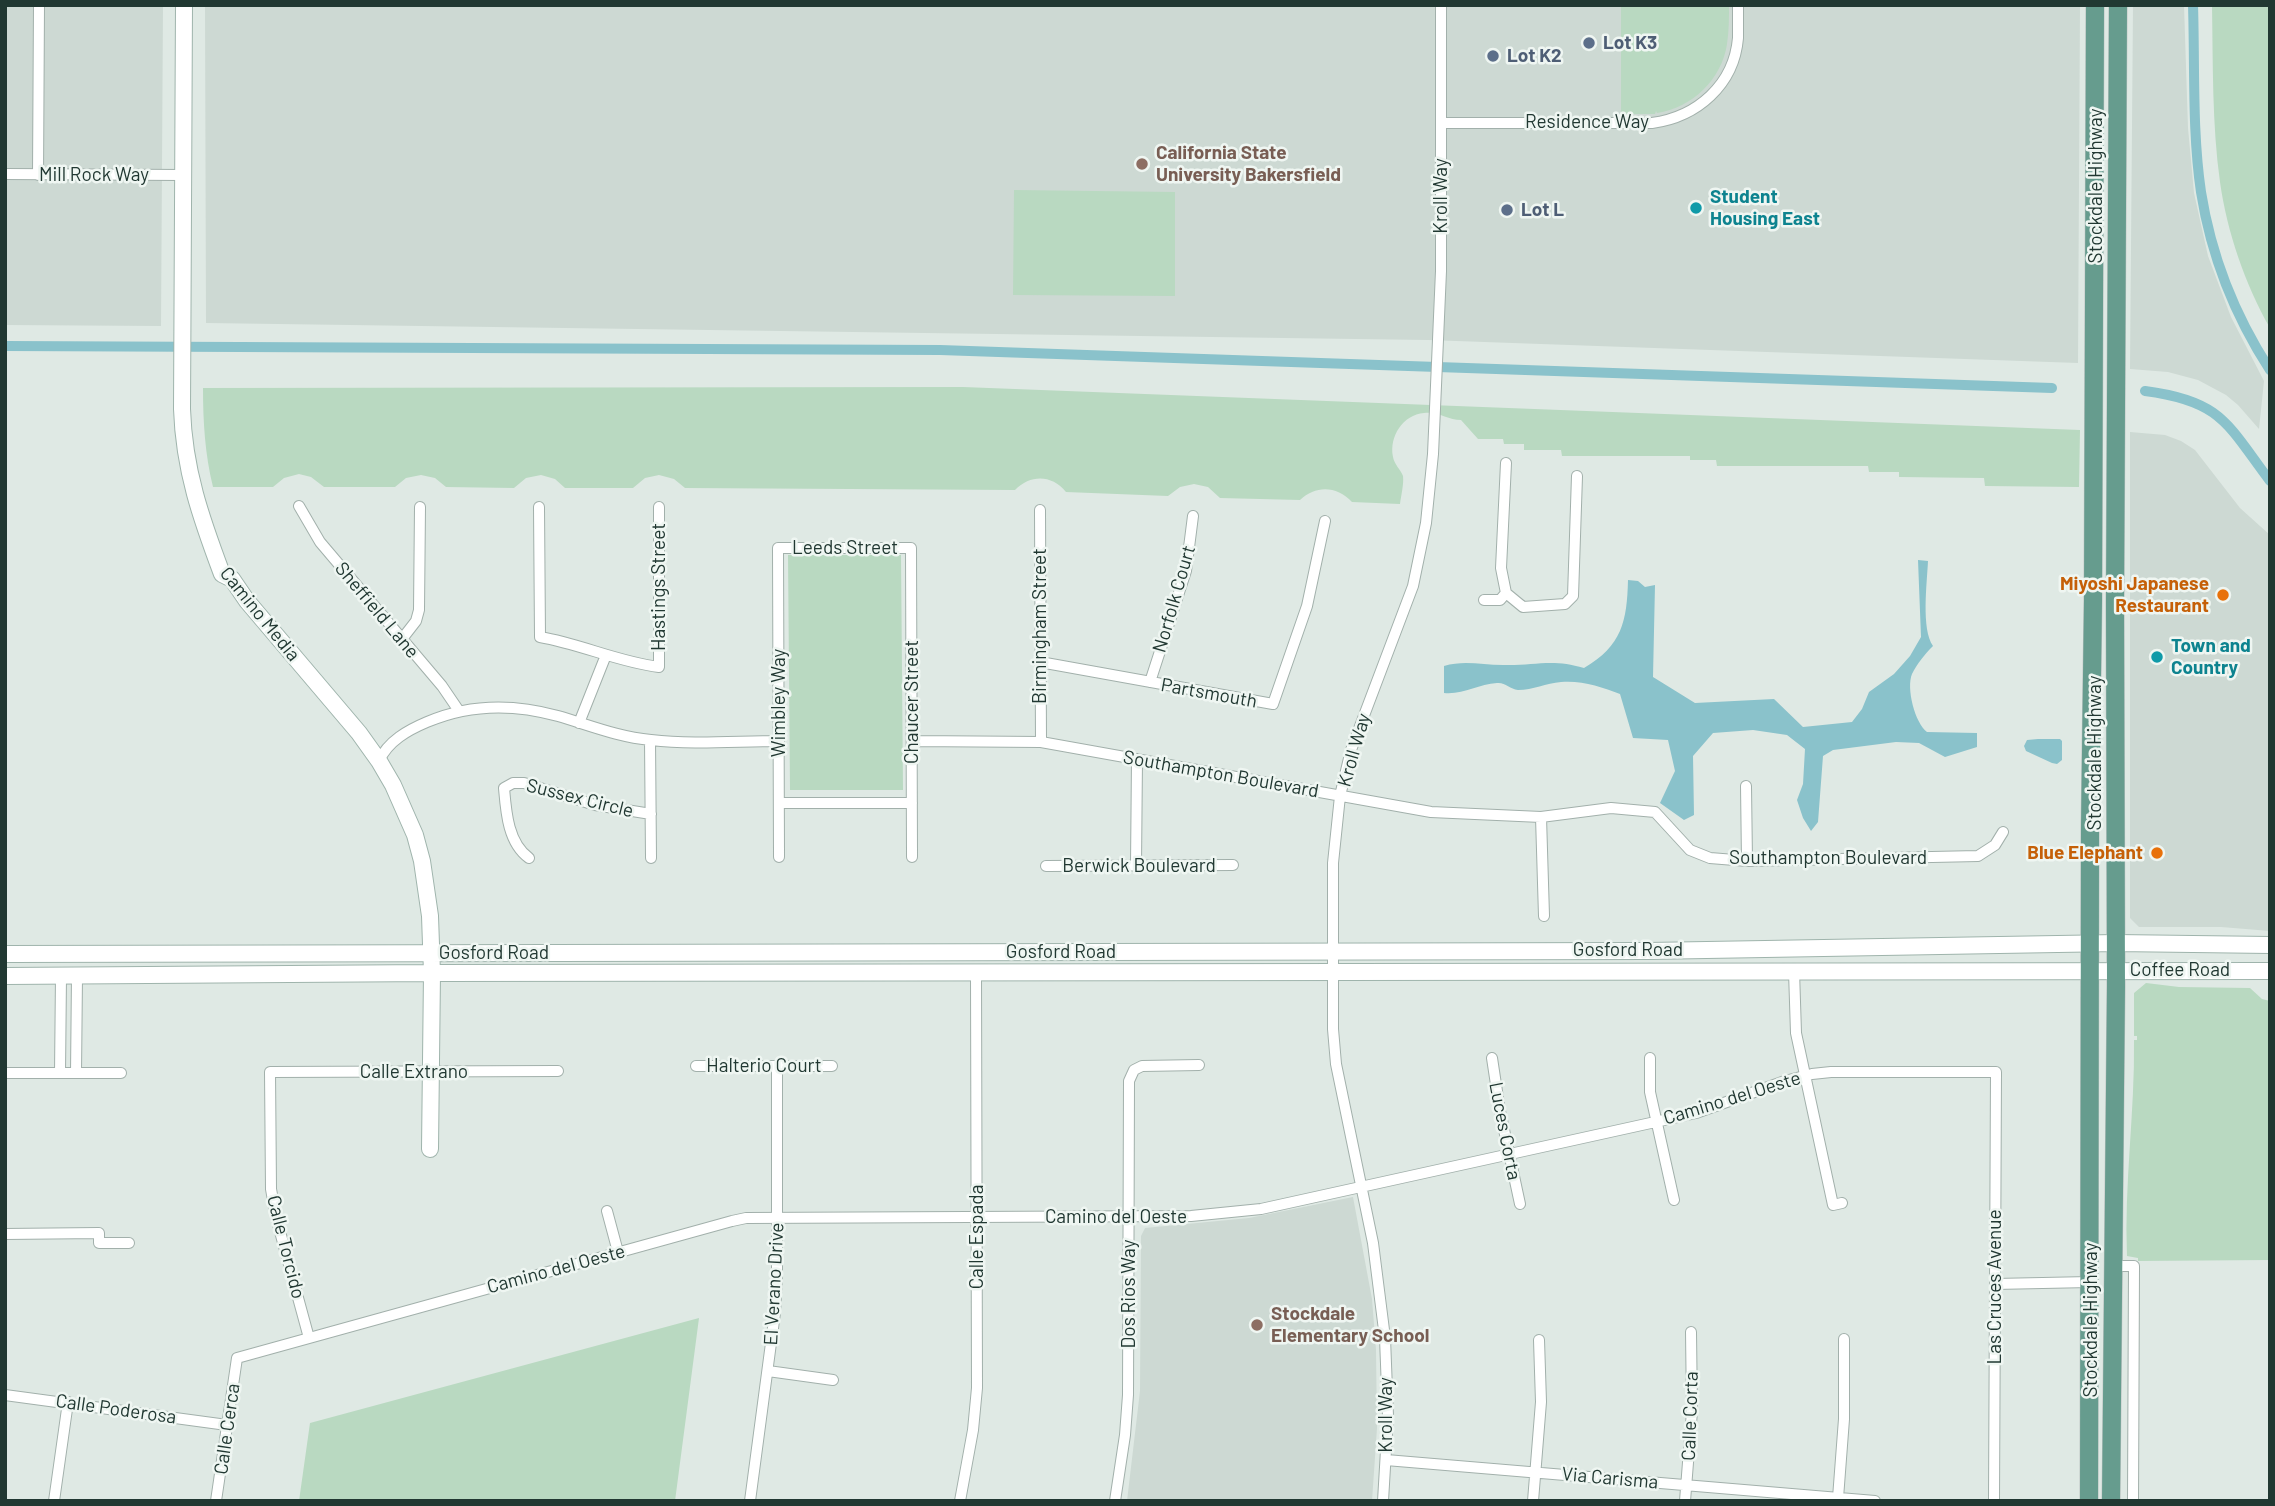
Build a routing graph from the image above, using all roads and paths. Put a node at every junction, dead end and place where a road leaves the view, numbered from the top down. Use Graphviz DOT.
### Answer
graph roads {
  1 [pos="39,5"];
  2 [pos="184,5"];
  3 [pos="1441,5"];
  4 [pos="1738,5"];
  5 [pos="2095,5"];
  6 [pos="2118,5"];
  7 [pos="1441,122"];
  8 [pos="5,174"];
  9 [pos="38,175"];
  10 [pos="183,175"];
  11 [pos="2094,229"];
  12 [pos="2116,347"];
  13 [pos="1506,463"];
  14 [pos="1577,476"];
  15 [pos="299,506"];
  16 [pos="420,507"];
  17 [pos="540,507"];
  18 [pos="659,507"];
  19 [pos="1040,510"];
  20 [pos="1193,516"];
  21 [pos="1325,521"];
  22 [pos="778,548"];
  23 [pos="912,548"];
  24 [pos="1506,593"];
  25 [pos="1484,600"];
  26 [pos="402,639"];
  27 [pos="606,655"];
  28 [pos="1040,662"];
  29 [pos="1150,682"];
  30 [pos="459,711"];
  31 [pos="579,723"];
  32 [pos="650,740"];
  33 [pos="779,741"];
  34 [pos="912,741"];
  35 [pos="1041,741"];
  36 [pos="1138,759"];
  37 [pos="379,761"];
  38 [pos="1746,786"];
  39 [pos="1340,796"];
  40 [pos="779,803"];
  41 [pos="912,803"];
  42 [pos="651,814"];
  43 [pos="1541,817"];
  44 [pos="2003,832"];
  45 [pos="779,857"];
  46 [pos="912,857"];
  47 [pos="529,858"];
  48 [pos="651,858"];
  49 [pos="1747,861"];
  50 [pos="1136,865"];
  51 [pos="1233,865"];
  52 [pos="1045,866"];
  53 [pos="1544,916"];
  54 [pos="2116,943"];
  55 [pos="2090,944"];
  56 [pos="2270,945"];
  57 [pos="1332,951"];
  58 [pos="431,953"];
  59 [pos="5,954"];
  60 [pos="2090,970"];
  61 [pos="2116,970"];
  62 [pos="1794,971"];
  63 [pos="2270,971"];
  64 [pos="976,972"];
  65 [pos="1333,972"];
  66 [pos="432,973"];
  67 [pos="5,976"];
  68 [pos="69,976"];
  69 [pos="1492,1058"];
  70 [pos="1650,1058"];
  71 [pos="1199,1065"];
  72 [pos="696,1066"];
  73 [pos="777,1066"];
  74 [pos="832,1066"];
  75 [pos="270,1072"];
  76 [pos="430,1072"];
  77 [pos="558,1072"];
  78 [pos="1996,1072"];
  79 [pos="5,1073"];
  80 [pos="60,1073"];
  81 [pos="76,1073"];
  82 [pos="121,1073"];
  83 [pos="1804,1075"];
  84 [pos="1657,1122"];
  85 [pos="430,1149"];
  86 [pos="1509,1154"];
  87 [pos="1361,1187"];
  88 [pos="1674,1200"];
  89 [pos="1842,1203"];
  90 [pos="1520,1204"];
  91 [pos="607,1211"];
  92 [pos="977,1217"];
  93 [pos="1129,1217"];
  94 [pos="778,1218"];
  95 [pos="5,1234"];
  96 [pos="129,1242"];
  97 [pos="618,1252"];
  98 [pos="2112,1265"];
  99 [pos="2090,1282"];
  100 [pos="1995,1284"];
  101 [pos="1691,1332"];
  102 [pos="309,1338"];
  103 [pos="1844,1339"];
  104 [pos="1539,1340"];
  105 [pos="237,1357"];
  106 [pos="768,1371"];
  107 [pos="834,1380"];
  108 [pos="5,1395"];
  109 [pos="68,1402"];
  110 [pos="2111,1406"];
  111 [pos="227,1425"];
  112 [pos="1386,1460"];
  113 [pos="1536,1472"];
  114 [pos="1687,1485"];
  115 [pos="1838,1498"];
  116 [pos="54,1501"];
  117 [pos="216,1501"];
  118 [pos="750,1501"];
  119 [pos="960,1501"];
  120 [pos="1115,1501"];
  121 [pos="1383,1501"];
  122 [pos="1533,1501"];
  123 [pos="1685,1501"];
  124 [pos="1875,1501"];
  125 [pos="1994,1501"];
  126 [pos="2089,1501"];
  127 [pos="2111,1501"];
  128 [pos="2133,1501"];
  1 -- 9 [label="street"];
  2 -- 10 [label="main road, Camino Media"];
  3 -- 7 [label="street, Kroll Way"];
  4 -- 7 [label="street, Residence Way"];
  5 -- 11 [label="main road, Stockdale Highway"];
  6 -- 12 [label="main road, Stockdale Highway"];
  7 -- 39 [label="street, Kroll Way"];
  8 -- 9 [label="street, Mill Rock Way"];
  9 -- 10 [label="street, Mill Rock Way"];
  10 -- 37 [label="main road, Camino Media"];
  11 -- 12 [label="main road"];
  11 -- 55 [label="main road, Stockdale Highway"];
  12 -- 54 [label="main road, Stockdale Highway"];
  13 -- 24 [label="street"];
  14 -- 24 [label="street"];
  15 -- 26 [label="street, Sheffield Lane"];
  16 -- 26 [label="street"];
  17 -- 27 [label="street"];
  18 -- 27 [label="street, Hastings Street"];
  19 -- 28 [label="street, Birmingham Street"];
  20 -- 29 [label="street, Norfolk Court"];
  21 -- 29 [label="street, Partsmouth"];
  22 -- 23 [label="street, Leeds Street"];
  22 -- 33 [label="street, Wimbley Way"];
  23 -- 34 [label="street, Chaucer Street"];
  24 -- 25 [label="street"];
  26 -- 30 [label="street, Sheffield Lane"];
  27 -- 31 [label="street"];
  28 -- 29 [label="street, Partsmouth"];
  28 -- 35 [label="street, Birmingham Street"];
  30 -- 31 [label="street"];
  30 -- 37 [label="street"];
  31 -- 32 [label="street"];
  32 -- 33 [label="street"];
  32 -- 42 [label="street"];
  33 -- 40 [label="street, Wimbley Way"];
  34 -- 35 [label="street, Southampton Boulevard"];
  34 -- 41 [label="street, Chaucer Street"];
  35 -- 36 [label="street, Southampton Boulevard"];
  36 -- 39 [label="street, Southampton Boulevard"];
  36 -- 50 [label="street"];
  37 -- 58 [label="main road, Camino Media"];
  38 -- 49 [label="street"];
  39 -- 43 [label="street, Southampton Boulevard"];
  39 -- 57 [label="street, Kroll Way"];
  40 -- 41 [label="street"];
  40 -- 45 [label="street, Wimbley Way"];
  41 -- 46 [label="street, Chaucer Street"];
  42 -- 47 [label="street, Sussex Circle"];
  42 -- 48 [label="street"];
  43 -- 49 [label="street, Southampton Boulevard"];
  43 -- 53 [label="street"];
  44 -- 49 [label="street, Southampton Boulevard"];
  50 -- 51 [label="street, Berwick Boulevard"];
  50 -- 52 [label="street, Berwick Boulevard"];
  54 -- 55 [label="main road, Gosford Road"];
  54 -- 56 [label="main road, Coffee Road"];
  54 -- 61 [label="main road, Stockdale Highway"];
  55 -- 57 [label="main road, Gosford Road"];
  55 -- 60 [label="main road, Stockdale Highway"];
  57 -- 58 [label="main road, Gosford Road"];
  57 -- 65 [label="street, Kroll Way"];
  58 -- 59 [label="main road, Gosford Road"];
  58 -- 66 [label="main road, Camino Media"];
  60 -- 61 [label="main road, Coffee Road"];
  60 -- 62 [label="main road, Gosford Road"];
  60 -- 99 [label="main road, Stockdale Highway"];
  61 -- 63 [label="main road, Coffee Road"];
  61 -- 98 [label="main road, Stockdale Highway"];
  62 -- 65 [label="main road, Gosford Road"];
  62 -- 83 [label="street"];
  64 -- 65 [label="main road, Gosford Road"];
  64 -- 66 [label="main road, Gosford Road"];
  64 -- 92 [label="street, Calle Espada"];
  65 -- 87 [label="street, Kroll Way"];
  66 -- 68 [label="main road, Gosford Road"];
  66 -- 76 [label="main road, Camino Media"];
  67 -- 68 [label="main road, Gosford Road"];
  68 -- 80 [label="street"];
  68 -- 81 [label="street"];
  69 -- 86 [label="street, Luces Corta"];
  70 -- 84 [label="street"];
  71 -- 93 [label="street, Dos Rios Way"];
  72 -- 73 [label="street, Halterio Court"];
  73 -- 74 [label="street, Halterio Court"];
  73 -- 94 [label="street, El Verano Drive"];
  75 -- 76 [label="street, Calle Extrano"];
  75 -- 102 [label="street, Calle Torcido"];
  76 -- 77 [label="street, Calle Extrano"];
  76 -- 85 [label="main road, Camino Media"];
  78 -- 83 [label="street, Camino del Oeste"];
  78 -- 100 [label="street, Las Cruces Avenue"];
  79 -- 80 [label="street"];
  80 -- 81 [label="street"];
  81 -- 82 [label="street"];
  83 -- 84 [label="street, Camino del Oeste"];
  83 -- 89 [label="street"];
  84 -- 86 [label="street, Camino del Oeste"];
  84 -- 88 [label="street"];
  86 -- 87 [label="street, Camino del Oeste"];
  86 -- 90 [label="street, Luces Corta"];
  87 -- 93 [label="street, Camino del Oeste"];
  87 -- 112 [label="street, Kroll Way"];
  91 -- 97 [label="street"];
  92 -- 93 [label="street, Camino del Oeste"];
  92 -- 94 [label="street, Camino del Oeste"];
  92 -- 119 [label="street, Calle Espada"];
  93 -- 120 [label="street, Dos Rios Way"];
  94 -- 97 [label="street, Camino del Oeste"];
  94 -- 106 [label="street, El Verano Drive"];
  95 -- 96 [label="street"];
  97 -- 102 [label="street, Camino del Oeste"];
  98 -- 110 [label="main road, Stockdale Highway"];
  98 -- 128 [label="street"];
  99 -- 100 [label="street"];
  99 -- 110 [label="main road"];
  99 -- 126 [label="main road, Stockdale Highway"];
  100 -- 125 [label="street, Las Cruces Avenue"];
  101 -- 114 [label="street, Calle Corta"];
  102 -- 105 [label="street, Camino del Oeste"];
  103 -- 115 [label="street"];
  104 -- 113 [label="street"];
  105 -- 111 [label="street, Calle Cerca"];
  106 -- 107 [label="street"];
  106 -- 118 [label="street, El Verano Drive"];
  108 -- 109 [label="street, Calle Poderosa"];
  109 -- 111 [label="street, Calle Poderosa"];
  109 -- 116 [label="street"];
  110 -- 127 [label="main road, Stockdale Highway"];
  111 -- 117 [label="street, Calle Cerca"];
  112 -- 113 [label="street, Via Carisma"];
  112 -- 121 [label="street, Kroll Way"];
  113 -- 114 [label="street, Via Carisma"];
  113 -- 122 [label="street"];
  114 -- 115 [label="street, Via Carisma"];
  114 -- 123 [label="street, Calle Corta"];
  115 -- 124 [label="street, Via Carisma"];
}
